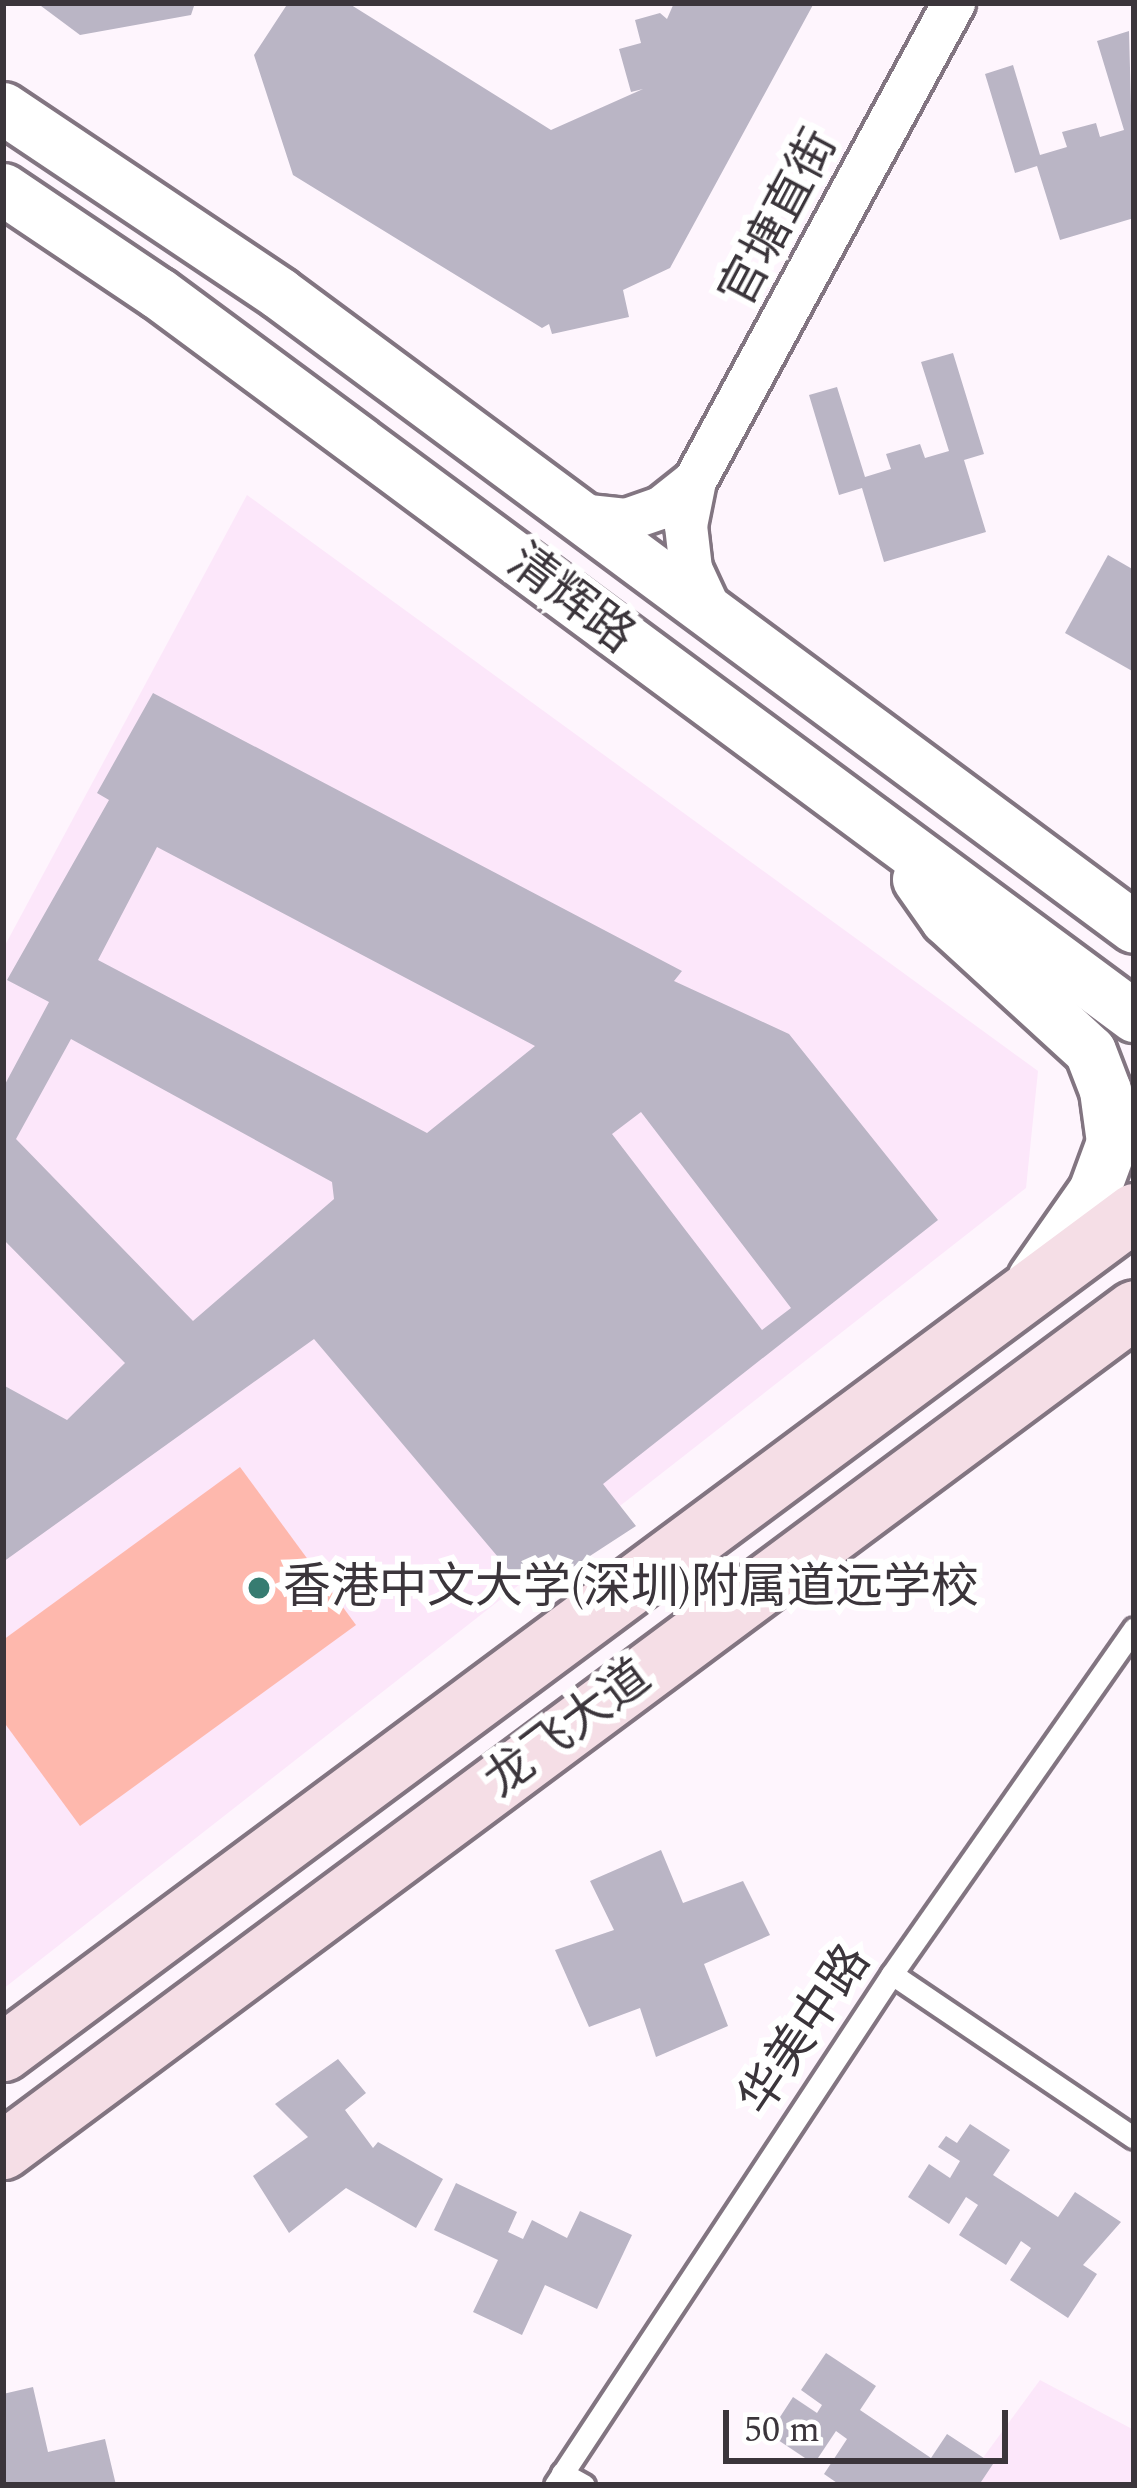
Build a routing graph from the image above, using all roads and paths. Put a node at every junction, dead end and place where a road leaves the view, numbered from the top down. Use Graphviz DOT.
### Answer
graph roads {
  1 [pos="954,3"];
  2 [pos="3,108"];
  3 [pos="3,189"];
  4 [pos="695,481"];
  5 [pos="579,515"];
  6 [pos="712,614"];
  7 [pos="888,833"];
  8 [pos="1134,927"];
  9 [pos="1134,1016"];
  10 [pos="1134,1212"];
  11 [pos="1009,1306"];
  12 [pos="1134,1309"];
  13 [pos="1134,1332"];
  14 [pos="1055,1367"];
  15 [pos="1134,1628"];
  16 [pos="892,1974"];
  17 [pos="3,2052"];
  18 [pos="1134,2138"];
  19 [pos="3,2150"];
  20 [pos="558,2479"];
  21 [pos="584,2485"];
  1 -- 4 [label="street, 官塘直街"];
  2 -- 5 [label="street, 清辉路"];
  3 -- 7 [label="street, 清辉路"];
  4 -- 5 [label="street, 官塘直街"];
  4 -- 6 [label="street, 官塘直街"];
  5 -- 6 [label="street, 清辉路"];
  6 -- 8 [label="street, 清辉路"];
  7 -- 9 [label="street, 清辉路"];
  7 -- 11 [label="street"];
  10 -- 11 [label="main road, 龙飞大道"];
  11 -- 17 [label="main road, 龙飞大道"];
  12 -- 14 [label="main road, 龙飞大道"];
  13 -- 14 [label="street"];
  14 -- 19 [label="main road, 龙飞大道"];
  15 -- 16 [label="lane, 华美中路"];
  16 -- 18 [label="lane"];
  16 -- 20 [label="lane, 华美中路"];
  20 -- 21 [label="lane"];
}
